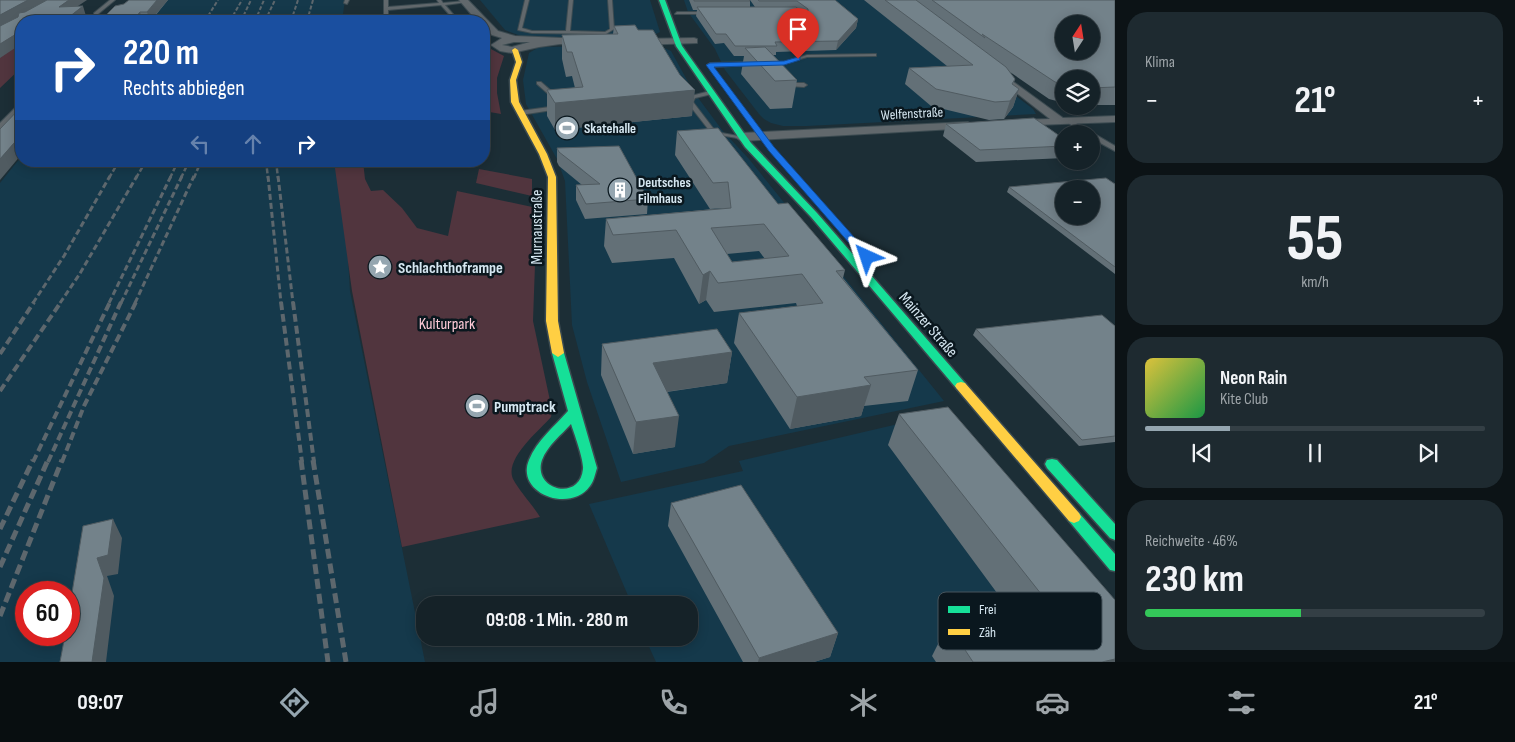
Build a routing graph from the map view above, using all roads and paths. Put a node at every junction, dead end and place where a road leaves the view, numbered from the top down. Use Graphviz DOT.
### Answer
graph roads {
  1 [pos="113,0"];
  2 [pos="386,0"];
  3 [pos="527,0"];
  4 [pos="571,0"];
  5 [pos="610,0"];
  6 [pos="662,0"];
  7 [pos="464,1"];
  8 [pos="440,2"];
  9 [pos="674,6"];
  10 [pos="385,9"];
  11 [pos="717,13"];
  12 [pos="96,15"];
  13 [pos="386,15"];
  14 [pos="452,15"];
  15 [pos="477,15"];
  16 [pos="490,29"];
  17 [pos="568,33"];
  18 [pos="612,42"];
  19 [pos="631,42"];
  20 [pos="514,44"];
  21 [pos="680,46"];
  22 [pos="874,55"];
  23 [pos="706,60"];
  24 [pos="988,66"];
  25 [pos="760,67"];
  26 [pos="772,69"];
  27 [pos="539,83"];
  28 [pos="804,85"];
  29 [pos="710,93"];
  30 [pos="15,111"];
  31 [pos="520,113"];
  32 [pos="1115,119"];
  33 [pos="1065,121"];
  34 [pos="1005,124"];
  35 [pos="977,125"];
  36 [pos="1073,125"];
  37 [pos="0,127"];
  38 [pos="759,131"];
  39 [pos="742,138"];
  40 [pos="1100,140"];
  41 [pos="772,149"];
  42 [pos="1115,149"];
  43 [pos="821,206"];
  44 [pos="834,220"];
  45 [pos="574,412"];
  46 [pos="1042,453"];
  47 [pos="1115,534"];
  48 [pos="1115,565"];
  1 -- 12 [label="lane"];
  2 -- 10 [label="lane"];
  3 -- 17 [label="lane"];
  4 -- 17 [label="lane"];
  5 -- 17 [label="lane"];
  6 -- 21 [label="main road, Mainzer Straße"];
  7 -- 8 [label="lane"];
  7 -- 15 [label="street"];
  8 -- 10 [label="lane"];
  8 -- 14 [label="lane"];
  9 -- 11 [label="lane"];
  9 -- 23 [label="main road"];
  10 -- 13 [label="lane"];
  16 -- 20 [label="street"];
  18 -- 20 [label="street"];
  19 -- 21 [label="street"];
  20 -- 31 [label="main road, Murnaustraße"];
  21 -- 23 [label="street"];
  21 -- 29 [label="main road, Mainzer Straße"];
  22 -- 26 [label="lane"];
  23 -- 25 [label="lane"];
  24 -- 33 [label="street"];
  26 -- 28 [label="lane"];
  27 -- 31 [label="lane"];
  29 -- 39 [label="main road, Mainzer Straße"];
  29 -- 39 [label="lane"];
  30 -- 37 [label="lane"];
  31 -- 45 [label="main road, Murnaustraße"];
  32 -- 33 [label="street"];
  33 -- 34 [label="street"];
  33 -- 36 [label="lane"];
  35 -- 38 [label="street, Welfenstraße"];
  38 -- 39 [label="street, Welfenstraße"];
  38 -- 41 [label="main road"];
  39 -- 48 [label="main road, Mainzer Straße"];
  40 -- 42 [label="lane"];
  43 -- 44 [label="main road"];
  45 -- 45 [label="main road, Murnaustraße"];
  46 -- 47 [label="main road"];
}
